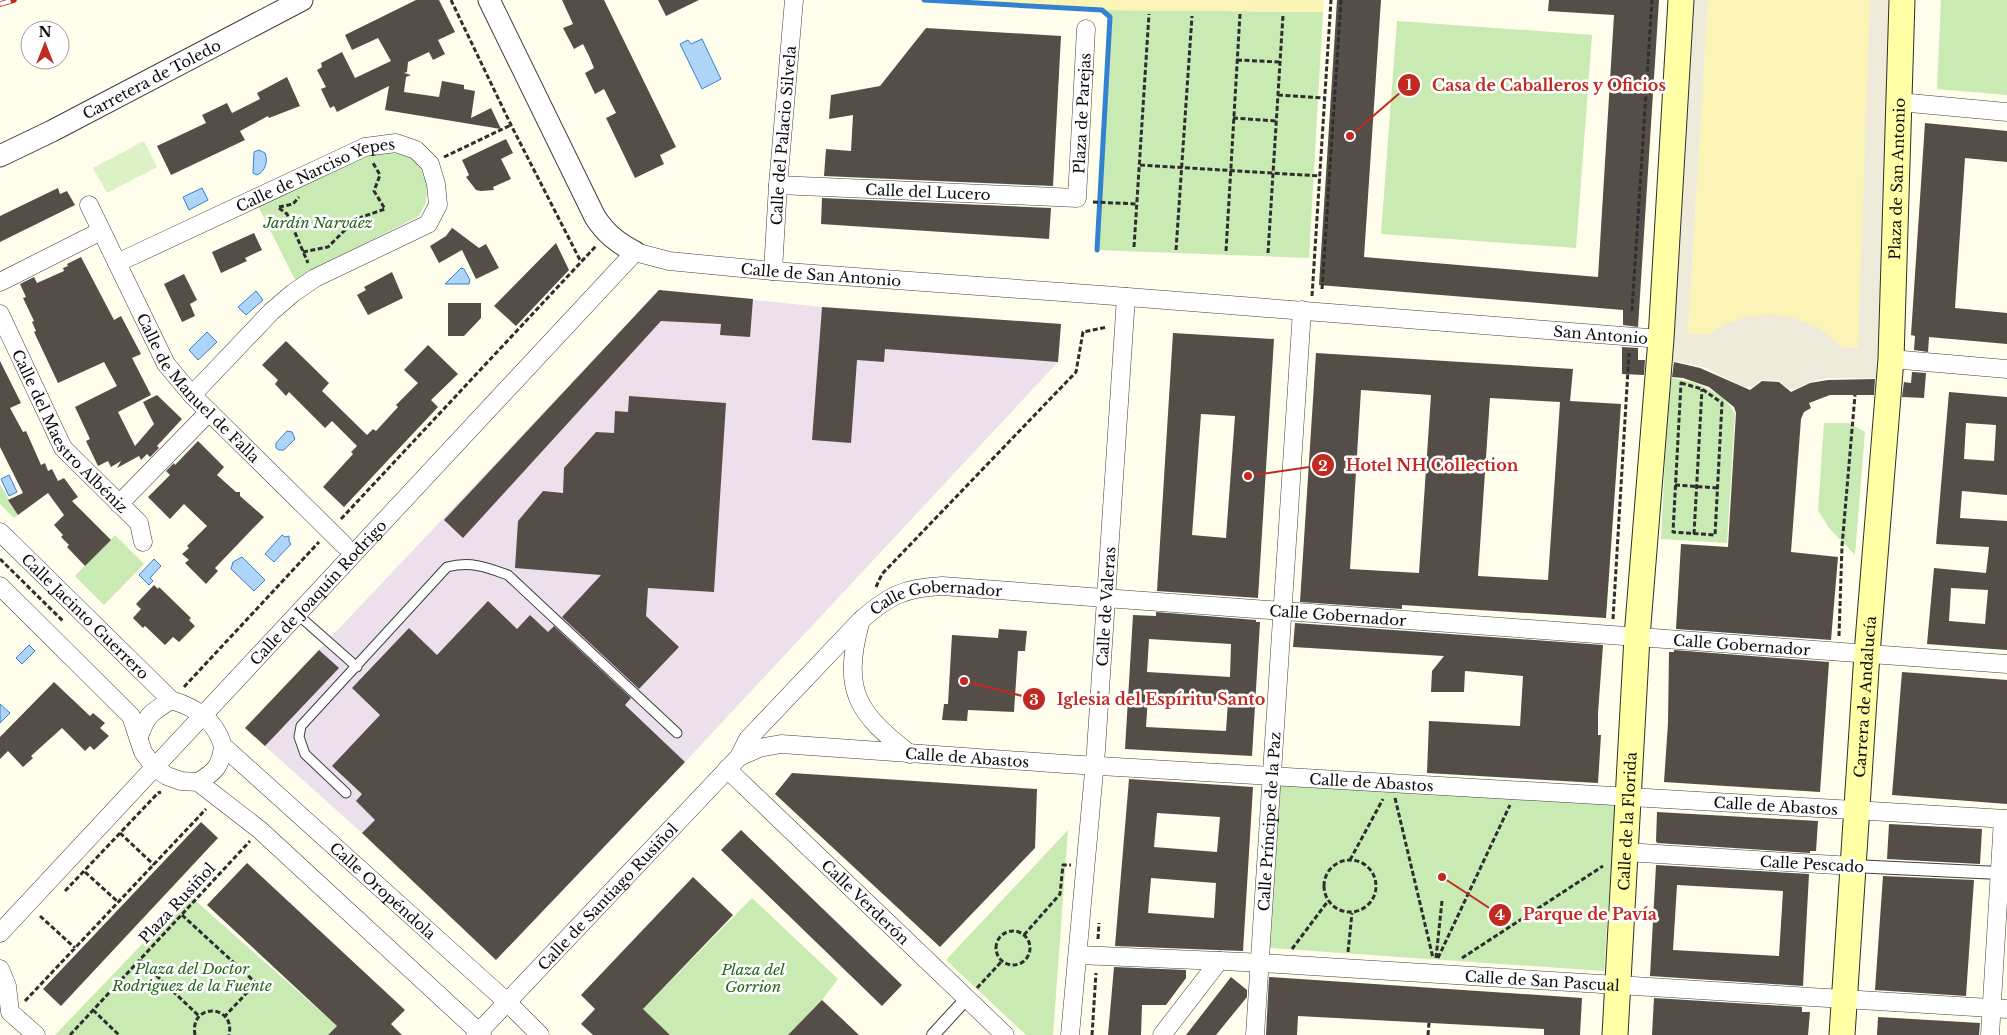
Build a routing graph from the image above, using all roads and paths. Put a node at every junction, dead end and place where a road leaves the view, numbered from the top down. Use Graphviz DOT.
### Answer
graph roads {
  1 [pos="302,0"];
  2 [pos="451,0"];
  3 [pos="489,0"];
  4 [pos="794,0"];
  5 [pos="1331,0"];
  6 [pos="1341,0"];
  7 [pos="1652,0"];
  8 [pos="1681,0"];
  9 [pos="1902,0"];
  10 [pos="1149,14"];
  11 [pos="1240,14"];
  12 [pos="1283,15"];
  13 [pos="1192,16"];
  14 [pos="1086,29"];
  15 [pos="1237,60"];
  16 [pos="1280,62"];
  17 [pos="1278,95"];
  18 [pos="1325,98"];
  19 [pos="1899,102"];
  20 [pos="2007,112"];
  21 [pos="1233,118"];
  22 [pos="1276,121"];
  23 [pos="511,125"];
  24 [pos="0,156"];
  25 [pos="430,164"];
  26 [pos="1140,164"];
  27 [pos="364,166"];
  28 [pos="1181,167"];
  29 [pos="1230,171"];
  30 [pos="1273,173"];
  31 [pos="1320,176"];
  32 [pos="778,185"];
  33 [pos="266,194"];
  34 [pos="299,197"];
  35 [pos="1085,200"];
  36 [pos="89,204"];
  37 [pos="1137,204"];
  38 [pos="278,208"];
  39 [pos="101,231"];
  40 [pos="607,234"];
  41 [pos="1134,247"];
  42 [pos="1176,250"];
  43 [pos="1226,251"];
  44 [pos="303,252"];
  45 [pos="635,252"];
  46 [pos="1268,253"];
  47 [pos="581,262"];
  48 [pos="117,263"];
  49 [pos="773,271"];
  50 [pos="315,278"];
  51 [pos="0,282"];
  52 [pos="1322,289"];
  53 [pos="1126,297"];
  54 [pos="1307,304"];
  55 [pos="1632,311"];
  56 [pos="0,314"];
  57 [pos="1107,327"];
  58 [pos="1661,339"];
  59 [pos="1629,356"];
  60 [pos="1891,359"];
  61 [pos="2007,369"];
  62 [pos="1702,389"];
  63 [pos="192,395"];
  64 [pos="1855,395"];
  65 [pos="209,412"];
  66 [pos="1675,485"];
  67 [pos="1697,487"];
  68 [pos="1718,488"];
  69 [pos="119,504"];
  70 [pos="330,531"];
  71 [pos="0,532"];
  72 [pos="1694,534"];
  73 [pos="143,542"];
  74 [pos="364,542"];
  75 [pos="344,545"];
  76 [pos="342,565"];
  77 [pos="2,593"];
  78 [pos="1107,598"];
  79 [pos="1282,611"];
  80 [pos="297,614"];
  81 [pos="861,620"];
  82 [pos="1613,626"];
  83 [pos="1638,637"];
  84 [pos="1839,644"];
  85 [pos="1867,654"];
  86 [pos="2007,664"];
  87 [pos="356,667"];
  88 [pos="171,700"];
  89 [pos="203,715"];
  90 [pos="677,733"];
  91 [pos="139,737"];
  92 [pos="223,746"];
  93 [pos="910,754"];
  94 [pos="733,763"];
  95 [pos="1094,765"];
  96 [pos="154,767"];
  97 [pos="1272,776"];
  98 [pos="198,782"];
  99 [pos="164,791"];
  100 [pos="346,793"];
  101 [pos="1386,793"];
  102 [pos="1394,794"];
  103 [pos="1628,797"];
  104 [pos="1512,800"];
  105 [pos="200,803"];
  106 [pos="1856,811"];
  107 [pos="2005,819"];
  108 [pos="260,830"];
  109 [pos="120,834"];
  110 [pos="1617,857"];
  111 [pos="1350,860"];
  112 [pos="154,864"];
  113 [pos="1085,865"];
  114 [pos="1853,866"];
  115 [pos="85,872"];
  116 [pos="1999,873"];
  117 [pos="59,897"];
  118 [pos="1328,901"];
  119 [pos="1442,901"];
  120 [pos="118,902"];
  121 [pos="46,909"];
  122 [pos="1352,912"];
  123 [pos="182,915"];
  124 [pos="40,916"];
  125 [pos="34,922"];
  126 [pos="0,933"];
  127 [pos="1024,934"];
  128 [pos="74,948"];
  129 [pos="1078,955"];
  130 [pos="1287,955"];
  131 [pos="1347,959"];
  132 [pos="140,960"];
  133 [pos="1002,961"];
  134 [pos="1219,961"];
  135 [pos="1457,961"];
  136 [pos="1258,963"];
  137 [pos="1435,966"];
  138 [pos="0,969"];
  139 [pos="1617,985"];
  140 [pos="966,999"];
  141 [pos="1844,999"];
  142 [pos="507,1002"];
  143 [pos="1999,1009"];
  144 [pos="93,1010"];
  145 [pos="7,1016"];
  146 [pos="199,1016"];
  147 [pos="225,1016"];
  148 [pos="1429,1023"];
  149 [pos="479,1034"];
  150 [pos="36,1035"];
  151 [pos="70,1035"];
  152 [pos="119,1035"];
  153 [pos="195,1035"];
  154 [pos="229,1035"];
  155 [pos="540,1035"];
  156 [pos="933,1035"];
  157 [pos="1006,1035"];
  158 [pos="1070,1035"];
  159 [pos="1162,1035"];
  160 [pos="1255,1035"];
  161 [pos="1428,1035"];
  162 [pos="1614,1035"];
  163 [pos="1842,1035"];
  164 [pos="1990,1035"];
  1 -- 24 [label="street, Carretera de Toledo"];
  2 -- 23 [label="path"];
  3 -- 40 [label="street, Calle de San Antonio"];
  4 -- 32 [label="street, Calle del Palacio Silvela"];
  5 -- 18 [label="path"];
  6 -- 52 [label="path"];
  7 -- 55 [label="path"];
  8 -- 58 [label="main road"];
  9 -- 19 [label="main road, Plaza de San Antonio"];
  10 -- 26 [label="path"];
  11 -- 15 [label="path"];
  12 -- 16 [label="path"];
  13 -- 28 [label="path"];
  14 -- 35 [label="street, Plaza de Parejas"];
  15 -- 16 [label="path"];
  15 -- 21 [label="path"];
  16 -- 17 [label="path"];
  17 -- 18 [label="path"];
  17 -- 22 [label="path"];
  18 -- 31 [label="path"];
  19 -- 20 [label="street"];
  19 -- 60 [label="main road, Plaza de San Antonio"];
  21 -- 22 [label="path"];
  21 -- 29 [label="path"];
  22 -- 30 [label="path"];
  23 -- 25 [label="path"];
  23 -- 47 [label="path"];
  25 -- 33 [label="street, Calle de Narciso Yepes"];
  25 -- 50 [label="street"];
  26 -- 28 [label="path"];
  26 -- 37 [label="path"];
  27 -- 44 [label="path"];
  28 -- 29 [label="path"];
  28 -- 42 [label="path"];
  29 -- 30 [label="path"];
  29 -- 43 [label="path"];
  30 -- 31 [label="path"];
  30 -- 46 [label="path"];
  31 -- 54 [label="path"];
  32 -- 35 [label="street, Calle del Lucero"];
  32 -- 49 [label="street, Calle del Palacio Silvela"];
  33 -- 38 [label="path"];
  33 -- 48 [label="street, Calle de Narciso Yepes"];
  34 -- 38 [label="path"];
  35 -- 37 [label="path"];
  36 -- 39 [label="street, Calle de Manuel de Falla"];
  37 -- 41 [label="path"];
  38 -- 44 [label="path"];
  39 -- 48 [label="street, Calle de Manuel de Falla"];
  39 -- 51 [label="street"];
  40 -- 45 [label="street, Calle de San Antonio"];
  40 -- 47 [label="path"];
  44 -- 50 [label="path"];
  45 -- 49 [label="street, Calle de San Antonio"];
  45 -- 74 [label="street, Calle de Joaquín Rodrigo"];
  47 -- 70 [label="path"];
  48 -- 63 [label="street, Calle de Manuel de Falla"];
  49 -- 53 [label="street, Calle de San Antonio"];
  50 -- 63 [label="street"];
  53 -- 54 [label="street, Calle de San Antonio"];
  53 -- 78 [label="street, Calle de Valeras"];
  54 -- 58 [label="street, San Antonio"];
  54 -- 79 [label="street, Calle Príncipe de la Paz"];
  56 -- 69 [label="street, Calle del Maestro Albéniz"];
  57 -- 81 [label="path"];
  58 -- 83 [label="main road, San Antonio"];
  59 -- 82 [label="path"];
  60 -- 61 [label="street"];
  60 -- 85 [label="main road, Carrera de Andalucía"];
  62 -- 66 [label="path"];
  62 -- 67 [label="path"];
  62 -- 68 [label="path"];
  63 -- 65 [label="street, Calle de Manuel de Falla"];
  64 -- 84 [label="path"];
  65 -- 69 [label="street"];
  65 -- 70 [label="street, Calle de Manuel de Falla"];
  66 -- 67 [label="path"];
  66 -- 72 [label="path"];
  67 -- 68 [label="path"];
  67 -- 72 [label="path"];
  68 -- 72 [label="path"];
  69 -- 73 [label="street, Calle del Maestro Albéniz"];
  70 -- 75 [label="street, Calle de Manuel de Falla"];
  70 -- 88 [label="path"];
  71 -- 88 [label="street, Calle Jacinto Guerrero"];
  74 -- 75 [label="street"];
  74 -- 76 [label="street, Calle de Joaquín Rodrigo"];
  75 -- 76 [label="street"];
  76 -- 80 [label="street, Calle de Joaquín Rodrigo"];
  77 -- 91 [label="street"];
  78 -- 79 [label="street, Calle Gobernador"];
  78 -- 81 [label="street, Calle Gobernador"];
  78 -- 95 [label="street, Calle de Valeras"];
  79 -- 83 [label="street, Calle Gobernador"];
  79 -- 97 [label="street, Calle Príncipe de la Paz"];
  80 -- 87 [label="lane"];
  80 -- 89 [label="street, Calle de Joaquín Rodrigo"];
  81 -- 93 [label="street"];
  81 -- 94 [label="street, Calle Gobernador"];
  83 -- 85 [label="street, Calle Gobernador"];
  83 -- 103 [label="main road, Calle de la Florida"];
  85 -- 86 [label="street, Calle Gobernador"];
  85 -- 106 [label="main road, Carrera de Andalucía"];
  87 -- 90 [label="lane"];
  87 -- 100 [label="lane"];
  88 -- 89 [label="street, Calle Jacinto Guerrero"];
  88 -- 91 [label="street"];
  89 -- 92 [label="street, Calle Oropéndola"];
  89 -- 96 [label="street, Calle de Joaquín Rodrigo"];
  91 -- 96 [label="street"];
  92 -- 98 [label="street"];
  92 -- 142 [label="street, Calle Oropéndola"];
  93 -- 94 [label="street, Calle de Abastos"];
  93 -- 95 [label="street, Calle de Abastos"];
  94 -- 140 [label="street, Calle Verderón"];
  94 -- 142 [label="street, Calle de Santiago Rusiñol"];
  95 -- 97 [label="street, Calle de Abastos"];
  95 -- 113 [label="street, Calle de Valeras"];
  96 -- 98 [label="street"];
  96 -- 126 [label="street, Calle de Joaquín Rodrigo"];
  97 -- 103 [label="street, Calle de Abastos"];
  97 -- 136 [label="street, Calle Príncipe de la Paz"];
  98 -- 108 [label="street"];
  99 -- 109 [label="path"];
  101 -- 111 [label="path"];
  102 -- 137 [label="path"];
  103 -- 106 [label="street, Calle de Abastos"];
  103 -- 110 [label="main road, Calle de la Florida"];
  104 -- 137 [label="path"];
  105 -- 112 [label="path"];
  106 -- 107 [label="street, Calle de Abastos"];
  106 -- 114 [label="main road, Carrera de Andalucía"];
  107 -- 116 [label="street"];
  108 -- 123 [label="path, Plaza Rusiñol"];
  108 -- 149 [label="street"];
  109 -- 112 [label="path"];
  109 -- 115 [label="path"];
  110 -- 114 [label="street, Calle Pescado"];
  110 -- 135 [label="path"];
  110 -- 139 [label="main road, Calle de la Florida"];
  111 -- 118 [label="path"];
  111 -- 122 [label="path"];
  112 -- 120 [label="path"];
  113 -- 127 [label="path"];
  113 -- 129 [label="street, Calle de Valeras"];
  114 -- 116 [label="street, Calle Pescado"];
  114 -- 141 [label="main road, Carrera de Andalucía"];
  115 -- 117 [label="path"];
  115 -- 120 [label="path"];
  116 -- 143 [label="street"];
  118 -- 122 [label="path"];
  118 -- 130 [label="path"];
  119 -- 137 [label="path"];
  120 -- 128 [label="path"];
  121 -- 124 [label="path"];
  122 -- 131 [label="path"];
  123 -- 132 [label="path, Plaza Rusiñol"];
  123 -- 147 [label="path"];
  124 -- 125 [label="path"];
  124 -- 128 [label="path"];
  127 -- 133 [label="path"];
  127 -- 133 [label="path"];
  128 -- 145 [label="path"];
  129 -- 134 [label="street, Calle de San Pascual"];
  129 -- 158 [label="street, Calle de Valeras"];
  132 -- 144 [label="path, Plaza Rusiñol"];
  132 -- 146 [label="path"];
  133 -- 140 [label="path"];
  134 -- 136 [label="street, Calle de San Pascual"];
  134 -- 159 [label="street"];
  136 -- 139 [label="street, Calle de San Pascual"];
  136 -- 160 [label="street, Calle Príncipe de la Paz"];
  138 -- 145 [label="street"];
  139 -- 141 [label="street, Calle de San Pascual"];
  139 -- 162 [label="main road, Calle de la Florida"];
  140 -- 156 [label="street"];
  140 -- 157 [label="street, Calle Verderón"];
  141 -- 143 [label="street, Calle de San Pascual"];
  141 -- 163 [label="main road, Carrera de Andalucía"];
  142 -- 149 [label="street, Calle de Santiago Rusiñol"];
  142 -- 155 [label="street, Calle Oropéndola"];
  143 -- 164 [label="street"];
  144 -- 151 [label="path, Plaza Rusiñol"];
  144 -- 152 [label="path"];
  145 -- 150 [label="street"];
  146 -- 147 [label="path"];
  146 -- 153 [label="path"];
  147 -- 154 [label="path"];
  148 -- 161 [label="path"];
}
